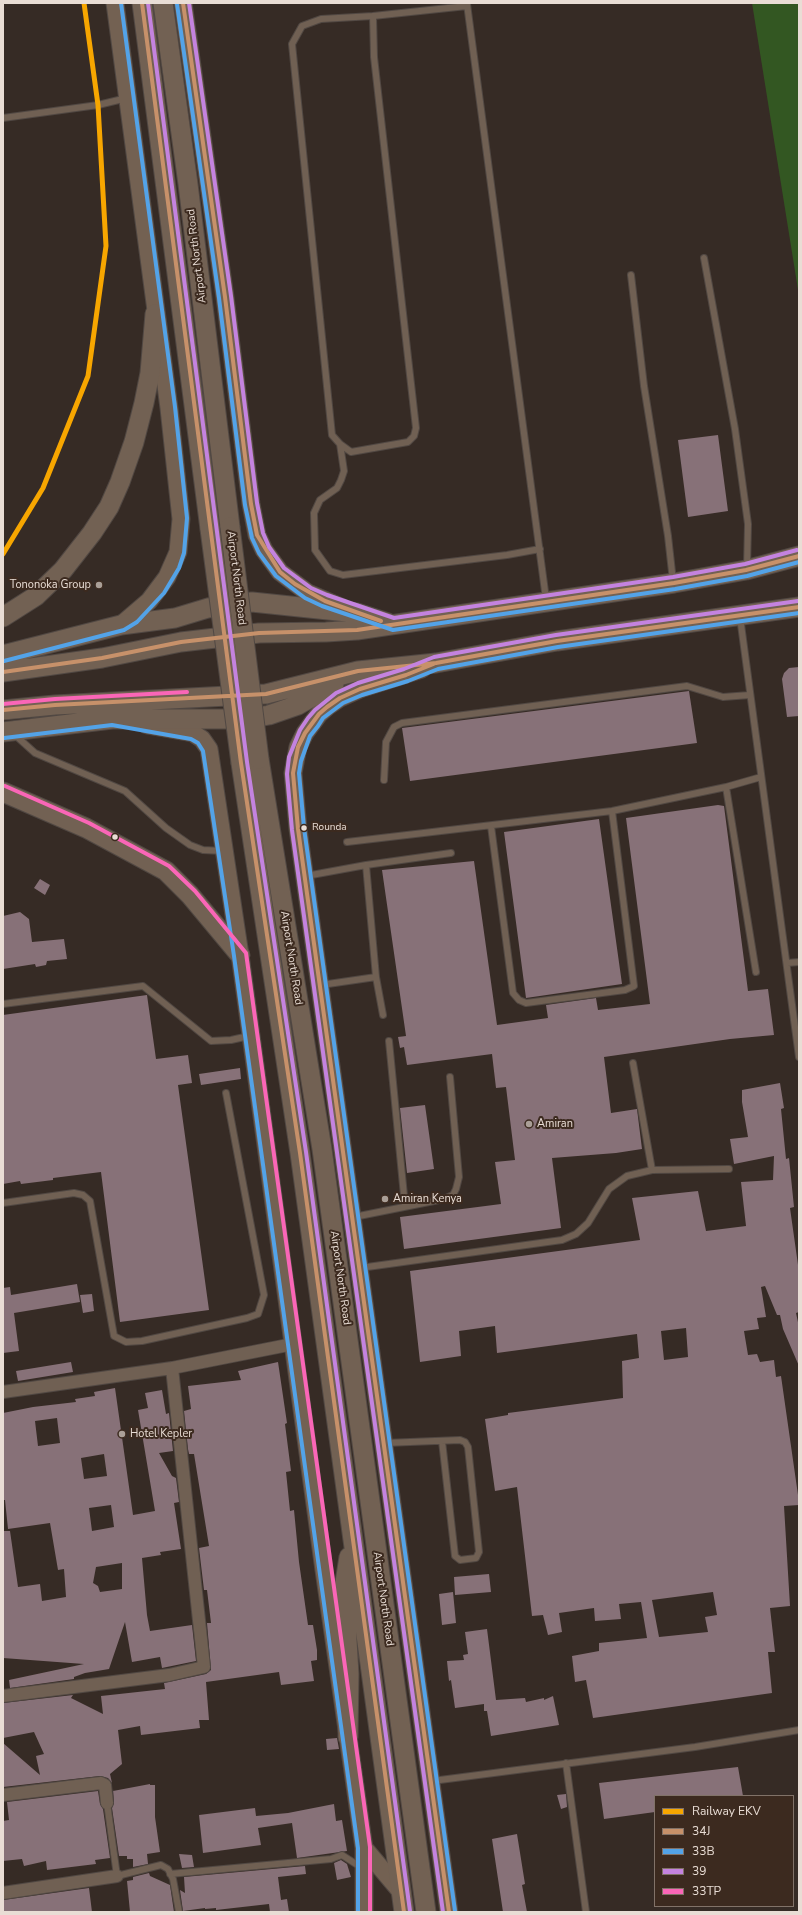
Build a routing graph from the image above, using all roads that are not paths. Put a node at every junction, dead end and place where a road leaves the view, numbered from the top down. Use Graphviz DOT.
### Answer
graph roads {
  1 [pos="115,3"];
  2 [pos="142,3"];
  3 [pos="163,3"];
  4 [pos="183,3"];
  5 [pos="467,4"];
  6 [pos="373,16"];
  7 [pos="127,98"];
  8 [pos="3,118"];
  9 [pos="704,258"];
  10 [pos="631,275"];
  11 [pos="155,314"];
  12 [pos="340,444"];
  13 [pos="540,549"];
  14 [pos="799,556"];
  15 [pos="746,570"];
  16 [pos="674,583"];
  17 [pos="546,601"];
  18 [pos="799,607"];
  19 [pos="357,613"];
  20 [pos="740,615"];
  21 [pos="3,617"];
  22 [pos="393,624"];
  23 [pos="121,626"];
  24 [pos="3,655"];
  25 [pos="436,663"];
  26 [pos="358,671"];
  27 [pos="3,672"];
  28 [pos="750,695"];
  29 [pos="3,710"];
  30 [pos="112,719"];
  31 [pos="7,732"];
  32 [pos="761,778"];
  33 [pos="384,780"];
  34 [pos="726,787"];
  35 [pos="3,792"];
  36 [pos="612,811"];
  37 [pos="491,826"];
  38 [pos="347,842"];
  39 [pos="224,851"];
  40 [pos="451,853"];
  41 [pos="366,865"];
  42 [pos="304,876"];
  43 [pos="240,956"];
  44 [pos="799,962"];
  45 [pos="787,963"];
  46 [pos="756,972"];
  47 [pos="376,977"];
  48 [pos="320,985"];
  49 [pos="3,1004"];
  50 [pos="383,1015"];
  51 [pos="251,1036"];
  52 [pos="389,1041"];
  53 [pos="799,1057"];
  54 [pos="634,1063"];
  55 [pos="450,1077"];
  56 [pos="226,1093"];
  57 [pos="729,1169"];
  58 [pos="652,1170"];
  59 [pos="3,1202"];
  60 [pos="405,1206"];
  61 [pos="352,1217"];
  62 [pos="359,1269"];
  63 [pos="293,1344"];
  64 [pos="172,1368"];
  65 [pos="3,1392"];
  66 [pos="442,1441"];
  67 [pos="384,1444"];
  68 [pos="352,1537"];
  69 [pos="3,1696"];
  70 [pos="799,1730"];
  71 [pos="348,1737"];
  72 [pos="566,1763"];
  73 [pos="431,1782"];
  74 [pos="3,1795"];
  75 [pos="107,1803"];
  76 [pos="364,1848"];
  77 [pos="365,1870"];
  78 [pos="170,1874"];
  79 [pos="116,1876"];
  80 [pos="3,1893"];
  81 [pos="402,1893"];
  82 [pos="179,1912"];
  83 [pos="364,1912"];
  84 [pos="404,1912"];
  85 [pos="426,1912"];
  86 [pos="449,1912"];
  87 [pos="586,1912"];
  1 -- 7 [label="main road"];
  2 -- 68 [label="main road, Airport North Road, bridge"];
  3 -- 85 [label="main road, Airport North Road, bridge"];
  4 -- 19 [label="main road, Airport North Road"];
  5 -- 6 [label="lane"];
  5 -- 13 [label="lane"];
  6 -- 12 [label="lane"];
  6 -- 12 [label="lane"];
  7 -- 8 [label="lane"];
  7 -- 11 [label="main road"];
  9 -- 15 [label="lane"];
  10 -- 16 [label="lane"];
  11 -- 21 [label="main road"];
  11 -- 23 [label="main road"];
  12 -- 13 [label="lane"];
  13 -- 17 [label="lane"];
  14 -- 15 [label="main road"];
  15 -- 16 [label="main road"];
  16 -- 17 [label="main road"];
  17 -- 22 [label="main road"];
  18 -- 20 [label="main road"];
  19 -- 22 [label="main road"];
  19 -- 23 [label="main road"];
  20 -- 25 [label="main road"];
  20 -- 28 [label="lane"];
  22 -- 27 [label="main road"];
  23 -- 24 [label="main road"];
  25 -- 26 [label="main road"];
  25 -- 42 [label="main road, Airport North Road"];
  26 -- 29 [label="main road"];
  26 -- 30 [label="main road"];
  28 -- 32 [label="lane"];
  28 -- 33 [label="lane"];
  30 -- 31 [label="main road"];
  30 -- 39 [label="main road"];
  31 -- 39 [label="lane"];
  32 -- 34 [label="lane"];
  32 -- 45 [label="lane"];
  34 -- 36 [label="lane"];
  34 -- 46 [label="lane"];
  35 -- 43 [label="main road"];
  36 -- 37 [label="lane"];
  36 -- 37 [label="lane"];
  37 -- 38 [label="lane"];
  39 -- 43 [label="main road"];
  40 -- 41 [label="lane"];
  41 -- 42 [label="lane"];
  41 -- 47 [label="lane"];
  42 -- 48 [label="main road, Airport North Road"];
  43 -- 51 [label="main road"];
  44 -- 45 [label="lane"];
  45 -- 53 [label="lane"];
  47 -- 48 [label="lane"];
  47 -- 50 [label="lane"];
  48 -- 61 [label="main road, Airport North Road"];
  49 -- 51 [label="lane"];
  51 -- 63 [label="main road"];
  52 -- 60 [label="lane"];
  54 -- 58 [label="lane"];
  55 -- 60 [label="lane"];
  56 -- 59 [label="lane"];
  57 -- 58 [label="lane"];
  58 -- 62 [label="lane"];
  60 -- 61 [label="lane"];
  61 -- 62 [label="main road, Airport North Road"];
  62 -- 67 [label="main road, Airport North Road"];
  63 -- 64 [label="street"];
  63 -- 71 [label="main road"];
  64 -- 65 [label="street"];
  64 -- 69 [label="street"];
  66 -- 66 [label="lane"];
  66 -- 67 [label="lane"];
  67 -- 73 [label="main road, Airport North Road"];
  68 -- 71 [label="main road"];
  68 -- 81 [label="main road, Airport North Road"];
  70 -- 72 [label="lane"];
  71 -- 76 [label="main road"];
  72 -- 73 [label="lane"];
  72 -- 87 [label="lane"];
  73 -- 86 [label="main road, Airport North Road"];
  74 -- 75 [label="street"];
  75 -- 79 [label="lane"];
  76 -- 77 [label="main road"];
  76 -- 81 [label="main road"];
  77 -- 78 [label="lane"];
  77 -- 83 [label="main road"];
  78 -- 79 [label="lane"];
  78 -- 82 [label="lane"];
  79 -- 80 [label="street"];
  81 -- 84 [label="main road, Airport North Road"];
}
